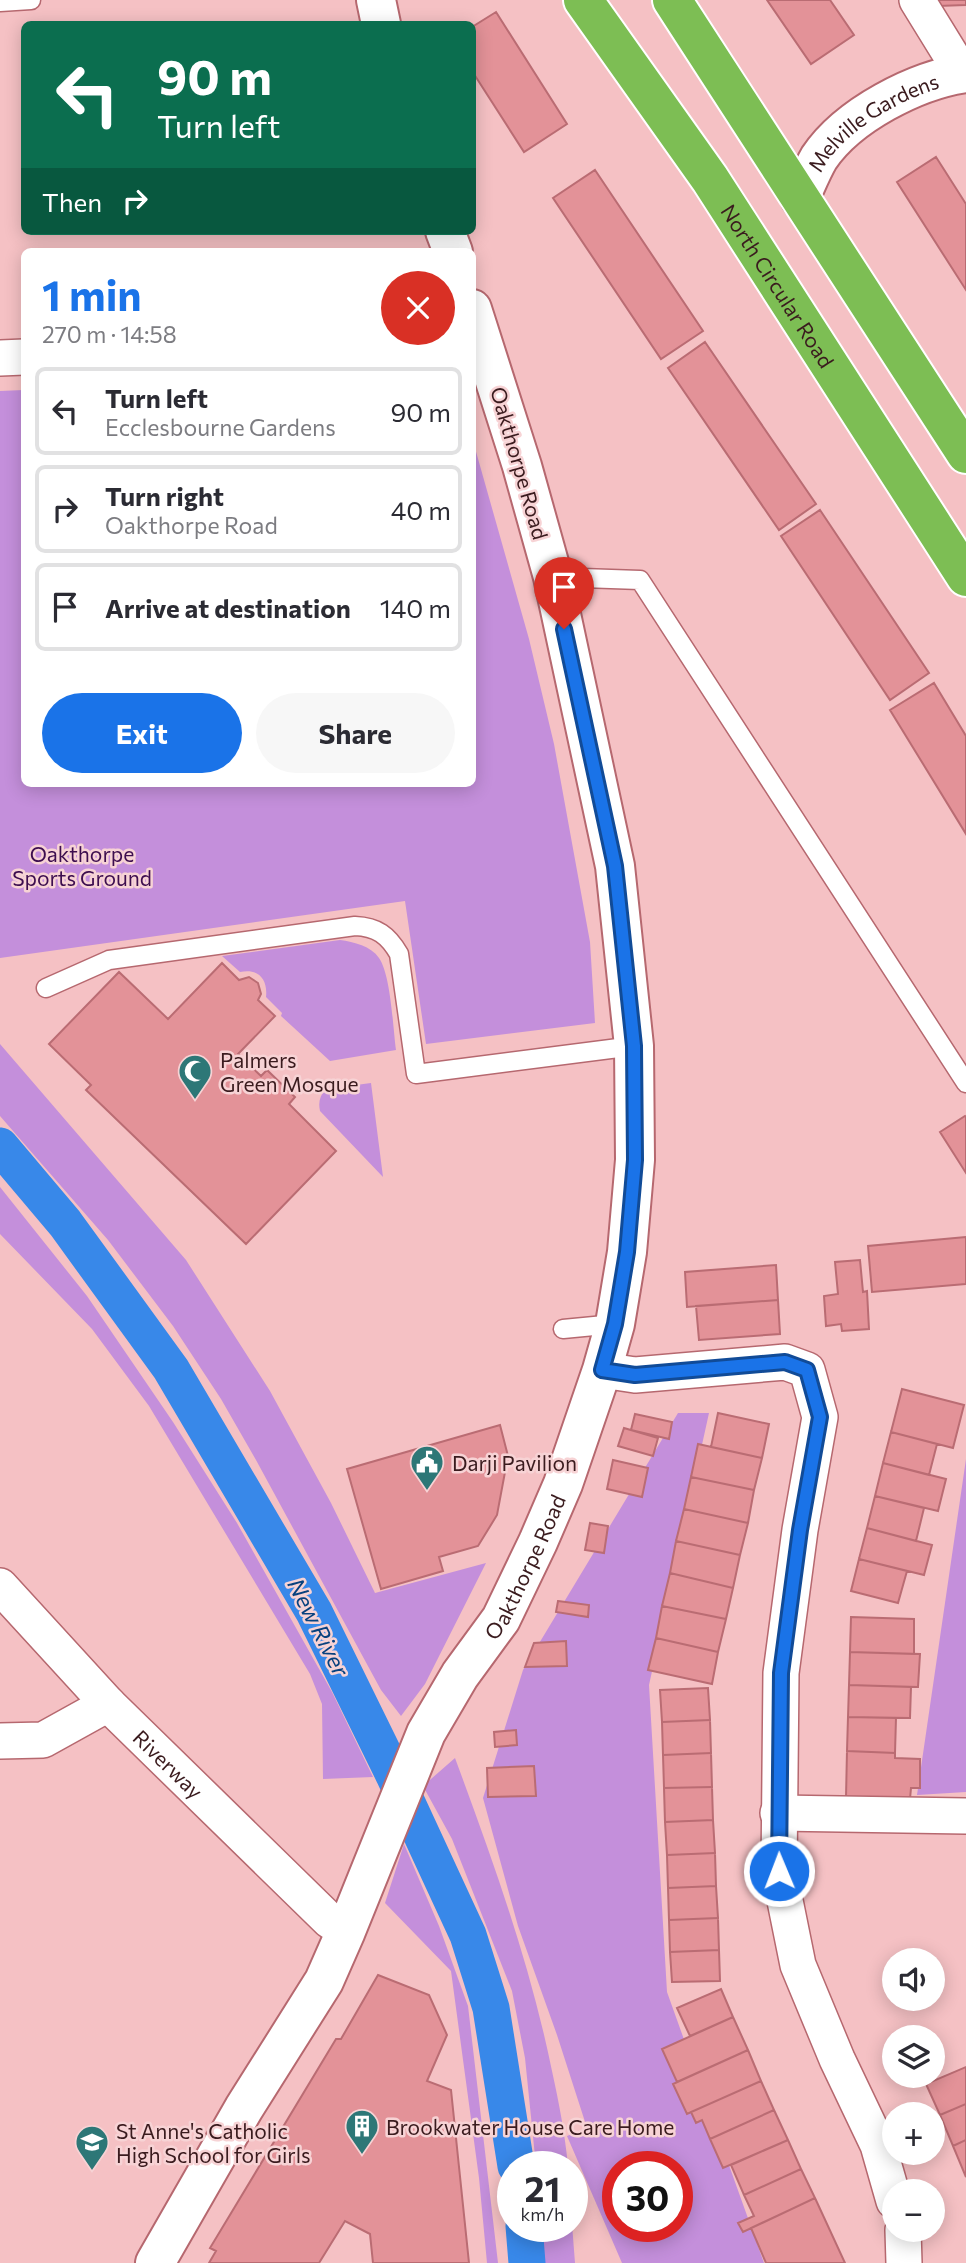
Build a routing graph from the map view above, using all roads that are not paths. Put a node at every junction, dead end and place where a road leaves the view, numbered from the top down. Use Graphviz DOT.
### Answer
graph roads {
  1 [pos="31,0"];
  2 [pos="376,0"];
  3 [pos="583,0"];
  4 [pos="672,0"];
  5 [pos="917,0"];
  6 [pos="0,2"];
  7 [pos="380,21"];
  8 [pos="964,73"];
  9 [pos="800,198"];
  10 [pos="476,324"];
  11 [pos="21,357"];
  12 [pos="0,358"];
  13 [pos="966,454"];
  14 [pos="553,577"];
  15 [pos="966,577"];
  16 [pos="46,988"];
  17 [pos="634,1046"];
  18 [pos="966,1083"];
  19 [pos="615,1324"];
  20 [pos="563,1329"];
  21 [pos="602,1370"];
  22 [pos="0,1586"];
  23 [pos="108,1704"];
  24 [pos="0,1741"];
  25 [pos="778,1813"];
  26 [pos="966,1815"];
  27 [pos="346,1931"];
  28 [pos="888,2179"];
  29 [pos="903,2242"];
  30 [pos="155,2263"];
  31 [pos="904,2263"];
  1 -- 6 [label="lane"];
  2 -- 7 [label="street"];
  3 -- 15 [label="highway, North Circular Road"];
  4 -- 9 [label="highway"];
  5 -- 8 [label="street"];
  8 -- 9 [label="street, Melville Gardens"];
  9 -- 13 [label="highway"];
  10 -- 14 [label="street, Oakthorpe Road"];
  11 -- 12 [label="street"];
  14 -- 17 [label="street, Oakthorpe Road"];
  14 -- 18 [label="lane"];
  16 -- 17 [label="lane"];
  17 -- 19 [label="street, Oakthorpe Road"];
  19 -- 20 [label="lane"];
  19 -- 21 [label="street, Oakthorpe Road"];
  21 -- 25 [label="street"];
  21 -- 27 [label="street, Oakthorpe Road"];
  22 -- 23 [label="street, Riverway"];
  23 -- 24 [label="street"];
  23 -- 27 [label="street, Riverway"];
  25 -- 26 [label="street"];
  25 -- 28 [label="street"];
  27 -- 30 [label="street, Oakthorpe Road"];
  29 -- 31 [label="street"];
}
